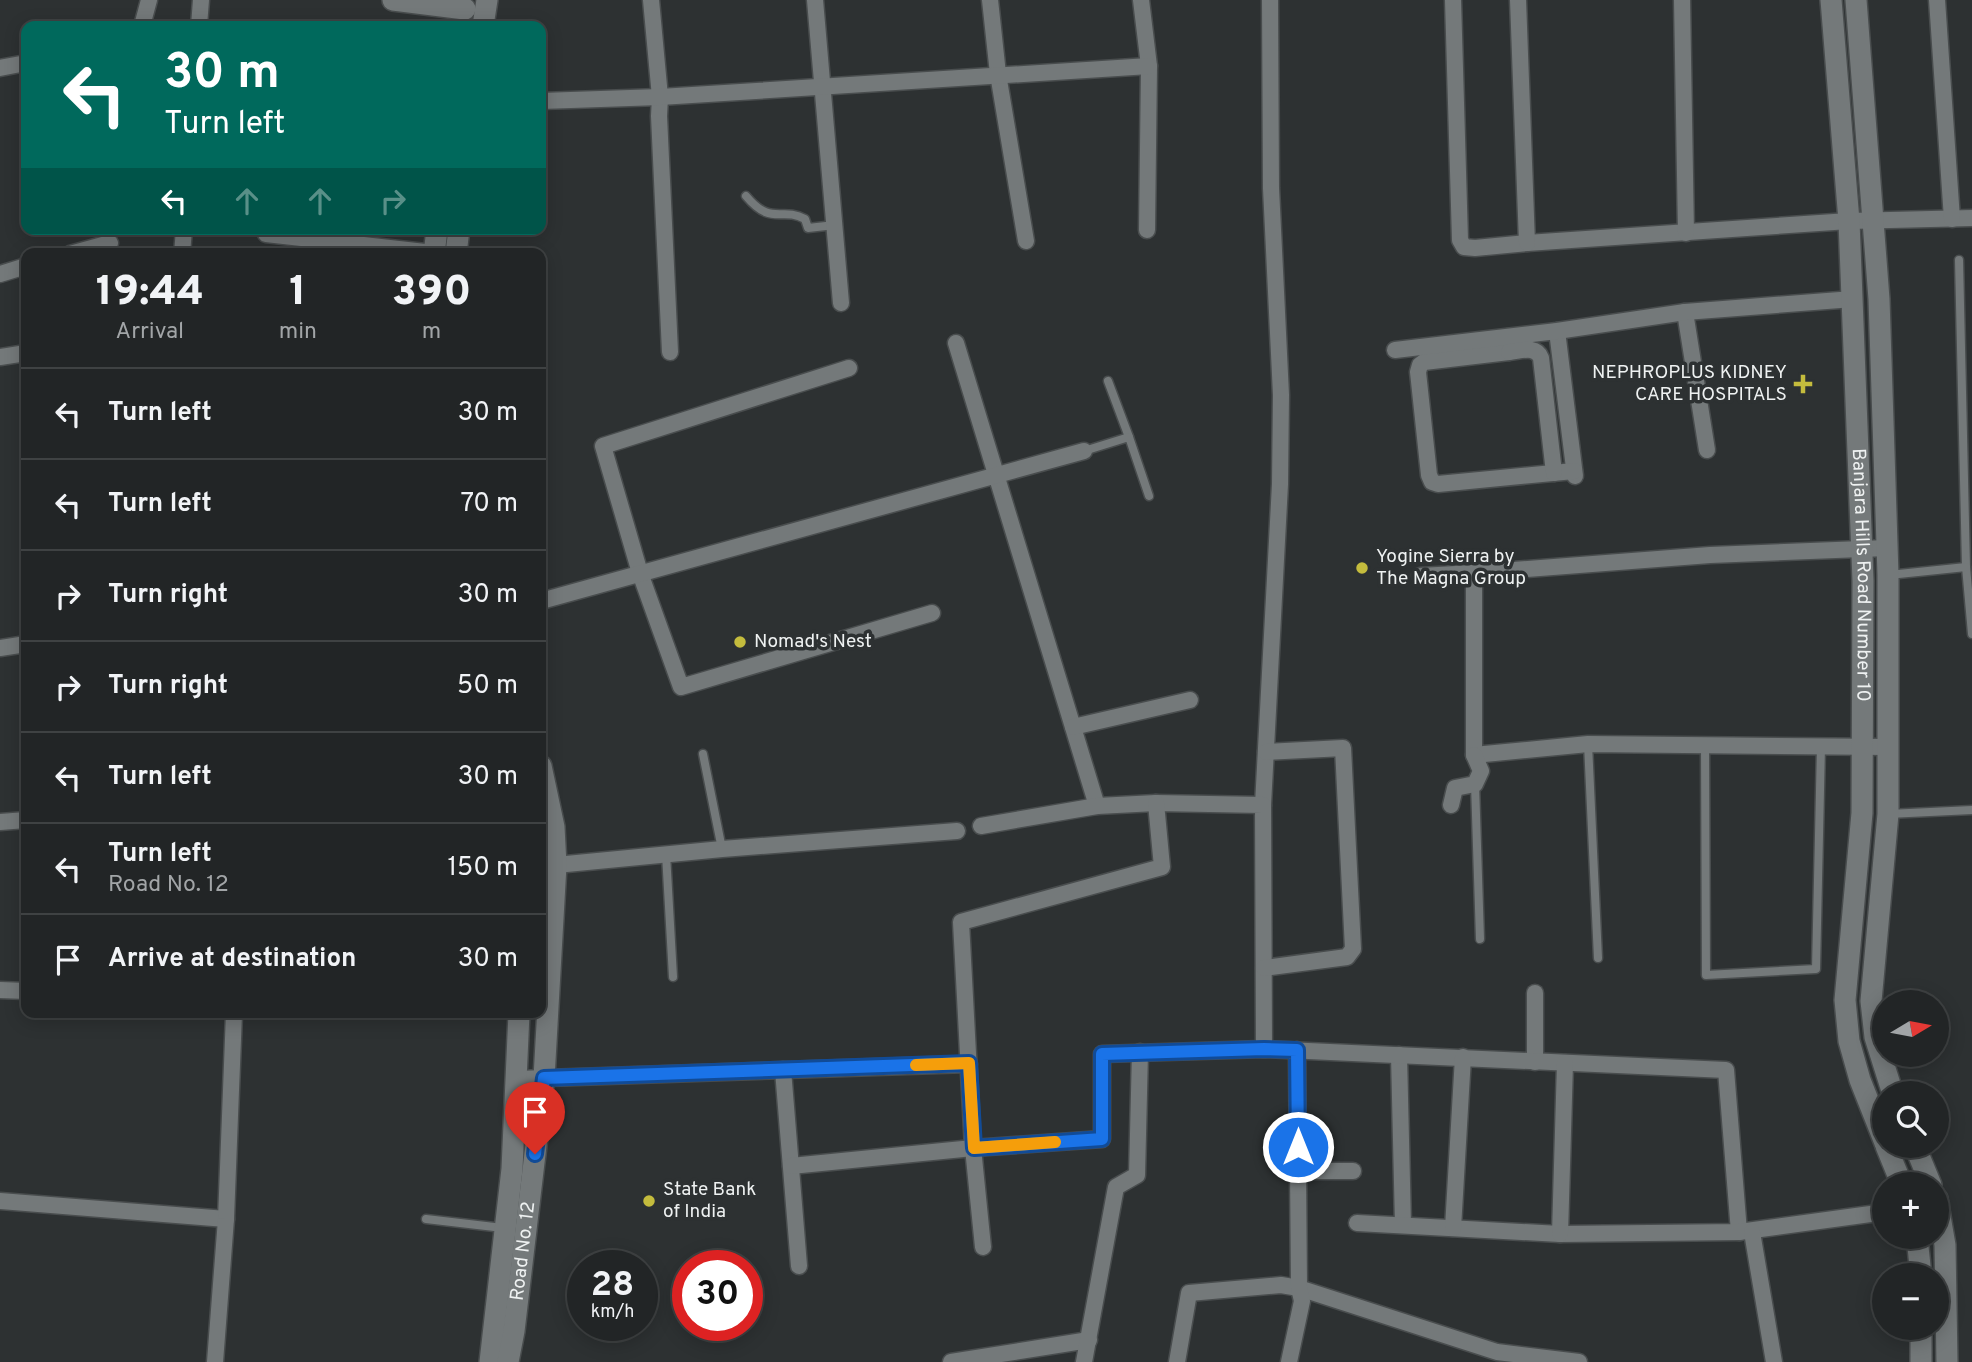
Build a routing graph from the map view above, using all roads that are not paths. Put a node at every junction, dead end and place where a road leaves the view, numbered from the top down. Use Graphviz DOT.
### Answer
graph roads {
  1 [pos="149,0"];
  2 [pos="201,0"];
  3 [pos="393,0"];
  4 [pos="487,0"];
  5 [pos="652,0"];
  6 [pos="815,0"];
  7 [pos="990,0"];
  8 [pos="1141,0"];
  9 [pos="1270,0"];
  10 [pos="1453,0"];
  11 [pos="1518,0"];
  12 [pos="1682,0"];
  13 [pos="1831,0"];
  14 [pos="1856,0"];
  15 [pos="1937,0"];
  16 [pos="464,12"];
  17 [pos="143,21"];
  18 [pos="199,21"];
  19 [pos="484,21"];
  20 [pos="21,64"];
  21 [pos="1149,66"];
  22 [pos="0,68"];
  23 [pos="998,74"];
  24 [pos="821,87"];
  25 [pos="660,97"];
  26 [pos="546,102"];
  27 [pos="746,196"];
  28 [pos="1972,218"];
  29 [pos="1952,219"];
  30 [pos="1872,220"];
  31 [pos="1849,221"];
  32 [pos="835,225"];
  33 [pos="1147,230"];
  34 [pos="1686,233"];
  35 [pos="284,235"];
  36 [pos="1026,241"];
  37 [pos="110,242"];
  38 [pos="1527,243"];
  39 [pos="90,248"];
  40 [pos="392,248"];
  41 [pos="1959,260"];
  42 [pos="21,268"];
  43 [pos="0,274"];
  44 [pos="1853,299"];
  45 [pos="841,303"];
  46 [pos="1685,312"];
  47 [pos="1557,331"];
  48 [pos="956,343"];
  49 [pos="1508,345"];
  50 [pos="1395,350"];
  51 [pos="670,352"];
  52 [pos="21,355"];
  53 [pos="0,357"];
  54 [pos="849,369"];
  55 [pos="1108,381"];
  56 [pos="1129,437"];
  57 [pos="1707,450"];
  58 [pos="1084,451"];
  59 [pos="1554,473"];
  60 [pos="996,474"];
  61 [pos="1149,496"];
  62 [pos="1887,548"];
  63 [pos="1862,550"];
  64 [pos="1966,567"];
  65 [pos="640,573"];
  66 [pos="1474,573"];
  67 [pos="1888,575"];
  68 [pos="1420,576"];
  69 [pos="546,599"];
  70 [pos="932,613"];
  71 [pos="1972,634"];
  72 [pos="21,645"];
  73 [pos="0,648"];
  74 [pos="1191,700"];
  75 [pos="1073,727"];
  76 [pos="1588,744"];
  77 [pos="1705,745"];
  78 [pos="1821,746"];
  79 [pos="1862,747"];
  80 [pos="1888,747"];
  81 [pos="1266,752"];
  82 [pos="703,754"];
  83 [pos="1474,755"];
  84 [pos="1475,784"];
  85 [pos="546,789"];
  86 [pos="1156,803"];
  87 [pos="1263,805"];
  88 [pos="1451,805"];
  89 [pos="1097,806"];
  90 [pos="1972,810"];
  91 [pos="1888,814"];
  92 [pos="21,820"];
  93 [pos="0,822"];
  94 [pos="981,826"];
  95 [pos="957,831"];
  96 [pos="722,849"];
  97 [pos="666,854"];
  98 [pos="556,865"];
  99 [pos="1480,939"];
  100 [pos="1598,958"];
  101 [pos="1264,968"];
  102 [pos="673,977"];
  103 [pos="0,990"];
  104 [pos="21,991"];
  105 [pos="1535,993"];
  106 [pos="234,1018"];
  107 [pos="519,1018"];
  108 [pos="1264,1049"];
  109 [pos="1297,1050"];
  110 [pos="1140,1052"];
  111 [pos="1399,1055"];
  112 [pos="1463,1057"];
  113 [pos="1535,1062"];
  114 [pos="969,1063"];
  115 [pos="1565,1063"];
  116 [pos="783,1070"];
  117 [pos="544,1078"];
  118 [pos="516,1079"];
  119 [pos="1889,1081"];
  120 [pos="1872,1108"];
  121 [pos="974,1148"];
  122 [pos="791,1166"];
  123 [pos="1298,1171"];
  124 [pos="1353,1171"];
  125 [pos="0,1200"];
  126 [pos="1872,1214"];
  127 [pos="226,1219"];
  128 [pos="426,1219"];
  129 [pos="1357,1223"];
  130 [pos="1403,1225"];
  131 [pos="506,1228"];
  132 [pos="1453,1228"];
  133 [pos="1746,1232"];
  134 [pos="1560,1234"];
  135 [pos="983,1247"];
  136 [pos="1945,1249"];
  137 [pos="799,1266"];
  138 [pos="1299,1288"];
  139 [pos="1088,1340"];
  140 [pos="1921,1340"];
  141 [pos="215,1362"];
  142 [pos="490,1362"];
  143 [pos="508,1362"];
  144 [pos="951,1362"];
  145 [pos="1084,1362"];
  146 [pos="1177,1362"];
  147 [pos="1289,1362"];
  148 [pos="1574,1362"];
  149 [pos="1579,1362"];
  150 [pos="1774,1362"];
  151 [pos="1921,1362"];
  152 [pos="1947,1362"];
  1 -- 17 [label="street"];
  2 -- 18 [label="street"];
  3 -- 16 [label="main road"];
  4 -- 19 [label="main road"];
  5 -- 25 [label="street"];
  6 -- 24 [label="street"];
  7 -- 23 [label="street"];
  8 -- 21 [label="street"];
  9 -- 81 [label="street"];
  10 -- 38 [label="street"];
  11 -- 38 [label="street"];
  12 -- 34 [label="street"];
  13 -- 31 [label="main road, Banjara Hills Road Number 10"];
  14 -- 30 [label="main road, Banjara Hills Road Number 10"];
  15 -- 29 [label="street"];
  20 -- 22 [label="street"];
  21 -- 23 [label="street"];
  21 -- 33 [label="street"];
  23 -- 24 [label="street"];
  23 -- 36 [label="street"];
  24 -- 25 [label="street"];
  24 -- 32 [label="street"];
  25 -- 26 [label="street"];
  25 -- 51 [label="street"];
  27 -- 32 [label="lane"];
  28 -- 29 [label="street"];
  29 -- 30 [label="street"];
  30 -- 31 [label="street"];
  30 -- 62 [label="main road, Banjara Hills Road Number 10"];
  31 -- 34 [label="street"];
  31 -- 44 [label="main road, Banjara Hills Road Number 10"];
  32 -- 45 [label="street"];
  34 -- 38 [label="street"];
  35 -- 40 [label="street"];
  37 -- 39 [label="street"];
  41 -- 64 [label="lane"];
  42 -- 43 [label="street"];
  44 -- 46 [label="street"];
  44 -- 63 [label="main road, Banjara Hills Road Number 10"];
  46 -- 47 [label="street"];
  46 -- 57 [label="street"];
  47 -- 49 [label="street"];
  47 -- 59 [label="street"];
  48 -- 60 [label="street"];
  49 -- 50 [label="street"];
  49 -- 59 [label="street"];
  49 -- 59 [label="street"];
  52 -- 53 [label="street"];
  54 -- 65 [label="street"];
  55 -- 56 [label="lane"];
  56 -- 58 [label="lane"];
  56 -- 61 [label="lane"];
  58 -- 60 [label="street"];
  60 -- 65 [label="street"];
  60 -- 75 [label="street"];
  62 -- 63 [label="street"];
  62 -- 67 [label="main road, Banjara Hills Road Number 10"];
  63 -- 66 [label="street"];
  63 -- 79 [label="main road, Banjara Hills Road Number 10"];
  64 -- 67 [label="lane"];
  64 -- 71 [label="lane"];
  65 -- 69 [label="street"];
  65 -- 70 [label="street"];
  66 -- 68 [label="street"];
  66 -- 83 [label="street"];
  67 -- 80 [label="main road, Banjara Hills Road Number 10"];
  72 -- 73 [label="street"];
  74 -- 75 [label="street"];
  75 -- 89 [label="street"];
  76 -- 77 [label="street"];
  76 -- 83 [label="street"];
  76 -- 100 [label="lane"];
  77 -- 78 [label="street"];
  77 -- 78 [label="lane"];
  78 -- 79 [label="street"];
  79 -- 80 [label="street"];
  79 -- 120 [label="main road, Banjara Hills Road Number 10"];
  80 -- 91 [label="main road, Banjara Hills Road Number 10"];
  81 -- 87 [label="street"];
  81 -- 101 [label="street"];
  82 -- 96 [label="lane"];
  83 -- 84 [label="street"];
  84 -- 88 [label="street"];
  84 -- 99 [label="lane"];
  85 -- 98 [label="main road, Road No. 12"];
  86 -- 87 [label="street"];
  86 -- 89 [label="street"];
  86 -- 114 [label="street"];
  87 -- 101 [label="street"];
  89 -- 94 [label="street"];
  90 -- 91 [label="lane"];
  91 -- 119 [label="main road, Banjara Hills Road Number 10"];
  92 -- 93 [label="street"];
  95 -- 96 [label="street"];
  96 -- 97 [label="street"];
  97 -- 98 [label="street"];
  97 -- 102 [label="lane"];
  98 -- 117 [label="main road, Road No. 12"];
  101 -- 108 [label="street"];
  103 -- 104 [label="street"];
  105 -- 113 [label="street"];
  106 -- 127 [label="street"];
  107 -- 118 [label="main road"];
  108 -- 109 [label="street"];
  108 -- 110 [label="street"];
  109 -- 111 [label="street"];
  109 -- 123 [label="street"];
  110 -- 121 [label="street"];
  110 -- 139 [label="street"];
  111 -- 112 [label="street"];
  111 -- 130 [label="street"];
  112 -- 113 [label="street"];
  112 -- 132 [label="street"];
  113 -- 115 [label="street"];
  114 -- 116 [label="street"];
  114 -- 121 [label="street"];
  115 -- 133 [label="street"];
  115 -- 134 [label="street"];
  116 -- 117 [label="street"];
  116 -- 122 [label="street"];
  117 -- 118 [label="street"];
  117 -- 143 [label="main road, Road No. 12"];
  118 -- 131 [label="main road"];
  121 -- 122 [label="street"];
  121 -- 135 [label="street"];
  122 -- 137 [label="street"];
  123 -- 124 [label="street"];
  123 -- 138 [label="street"];
  125 -- 127 [label="street"];
  126 -- 133 [label="street"];
  127 -- 141 [label="street"];
  128 -- 131 [label="lane"];
  129 -- 130 [label="street"];
  130 -- 132 [label="street"];
  131 -- 142 [label="main road"];
  132 -- 134 [label="street"];
  133 -- 134 [label="street"];
  133 -- 150 [label="street"];
  136 -- 152 [label="main road"];
  138 -- 146 [label="street"];
  138 -- 147 [label="street"];
  138 -- 148 [label="street"];
  139 -- 144 [label="street"];
  139 -- 145 [label="street"];
  140 -- 151 [label="main road"];
  148 -- 149 [label="street"];
}
